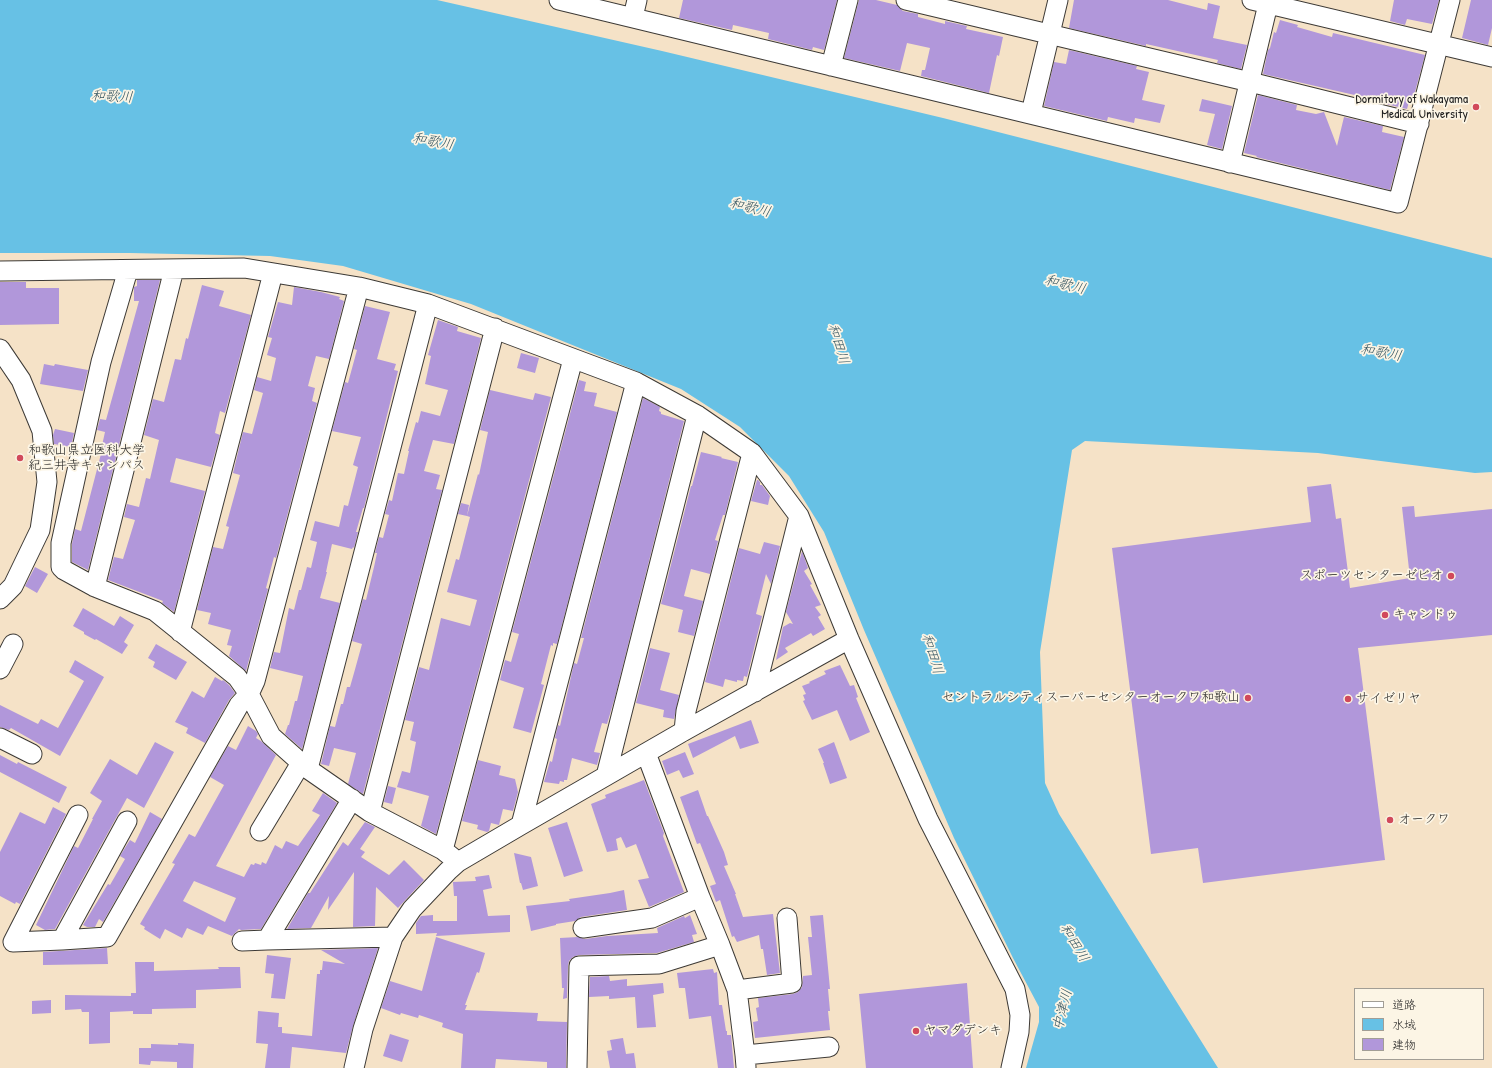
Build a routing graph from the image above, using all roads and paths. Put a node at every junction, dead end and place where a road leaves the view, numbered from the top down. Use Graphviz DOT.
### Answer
graph roads {
  1 [pos="559,0"];
  2 [pos="848,0"];
  3 [pos="906,0"];
  4 [pos="1058,0"];
  5 [pos="1450,0"];
  6 [pos="1263,1"];
  7 [pos="635,9"];
  8 [pos="1050,35"];
  9 [pos="1440,45"];
  10 [pos="1492,57"];
  11 [pos="831,66"];
  12 [pos="1250,82"];
  13 [pos="1031,113"];
  14 [pos="1419,124"];
  15 [pos="1230,163"];
  16 [pos="174,269"];
  17 [pos="128,270"];
  18 [pos="0,271"];
  19 [pos="273,273"];
  20 [pos="359,287"];
  21 [pos="428,304"];
  22 [pos="495,328"];
  23 [pos="0,348"];
  24 [pos="573,359"];
  25 [pos="636,382"];
  26 [pos="697,415"];
  27 [pos="752,453"];
  28 [pos="799,516"];
  29 [pos="95,587"];
  30 [pos="0,599"];
  31 [pos="180,632"];
  32 [pos="849,639"];
  33 [pos="13,644"];
  34 [pos="0,669"];
  35 [pos="755,692"];
  36 [pos="249,694"];
  37 [pos="684,731"];
  38 [pos="0,738"];
  39 [pos="646,753"];
  40 [pos="32,754"];
  41 [pos="304,766"];
  42 [pos="606,776"];
  43 [pos="352,799"];
  44 [pos="370,812"];
  45 [pos="78,815"];
  46 [pos="127,821"];
  47 [pos="521,825"];
  48 [pos="260,830"];
  49 [pos="443,850"];
  50 [pos="458,862"];
  51 [pos="700,897"];
  52 [pos="787,918"];
  53 [pos="583,928"];
  54 [pos="393,937"];
  55 [pos="62,940"];
  56 [pos="267,940"];
  57 [pos="242,941"];
  58 [pos="7,943"];
  59 [pos="720,945"];
  60 [pos="737,990"];
  61 [pos="829,1046"];
  62 [pos="746,1062"];
  63 [pos="354,1068"];
  64 [pos="577,1068"];
  65 [pos="1011,1068"];
  1 -- 7 [label="street"];
  2 -- 11 [label="street"];
  3 -- 8 [label="street"];
  4 -- 8 [label="street"];
  5 -- 9 [label="street"];
  6 -- 9 [label="street"];
  6 -- 12 [label="street"];
  7 -- 11 [label="street"];
  8 -- 12 [label="street"];
  8 -- 13 [label="street"];
  9 -- 10 [label="street"];
  9 -- 14 [label="street"];
  11 -- 13 [label="street"];
  12 -- 14 [label="street"];
  12 -- 15 [label="street"];
  13 -- 15 [label="street"];
  14 -- 15 [label="street"];
  16 -- 17 [label="street"];
  16 -- 19 [label="street"];
  16 -- 29 [label="street"];
  17 -- 18 [label="street"];
  17 -- 29 [label="street"];
  19 -- 20 [label="street"];
  19 -- 31 [label="street"];
  20 -- 21 [label="street"];
  20 -- 36 [label="street"];
  21 -- 22 [label="street"];
  21 -- 41 [label="street"];
  22 -- 24 [label="street"];
  22 -- 44 [label="street"];
  23 -- 30 [label="street"];
  24 -- 25 [label="street"];
  24 -- 49 [label="street"];
  25 -- 26 [label="street"];
  25 -- 47 [label="street"];
  26 -- 27 [label="street"];
  26 -- 42 [label="street"];
  27 -- 28 [label="street"];
  27 -- 37 [label="street"];
  28 -- 32 [label="street"];
  28 -- 35 [label="street"];
  29 -- 31 [label="street"];
  31 -- 36 [label="street"];
  32 -- 35 [label="street"];
  32 -- 65 [label="street"];
  33 -- 34 [label="street"];
  35 -- 37 [label="street"];
  36 -- 41 [label="street"];
  36 -- 55 [label="street"];
  37 -- 39 [label="street"];
  38 -- 40 [label="street"];
  39 -- 42 [label="street"];
  39 -- 51 [label="street"];
  41 -- 43 [label="street"];
  41 -- 48 [label="street"];
  42 -- 47 [label="street"];
  43 -- 44 [label="street"];
  43 -- 56 [label="street"];
  44 -- 49 [label="street"];
  45 -- 58 [label="street"];
  46 -- 55 [label="street"];
  47 -- 50 [label="street"];
  49 -- 50 [label="street"];
  50 -- 54 [label="street"];
  51 -- 53 [label="street"];
  51 -- 59 [label="street"];
  52 -- 60 [label="street"];
  54 -- 56 [label="street"];
  54 -- 63 [label="street"];
  55 -- 58 [label="street"];
  56 -- 57 [label="street"];
  59 -- 60 [label="street"];
  59 -- 64 [label="street"];
  60 -- 62 [label="street"];
  61 -- 62 [label="street"];
}
